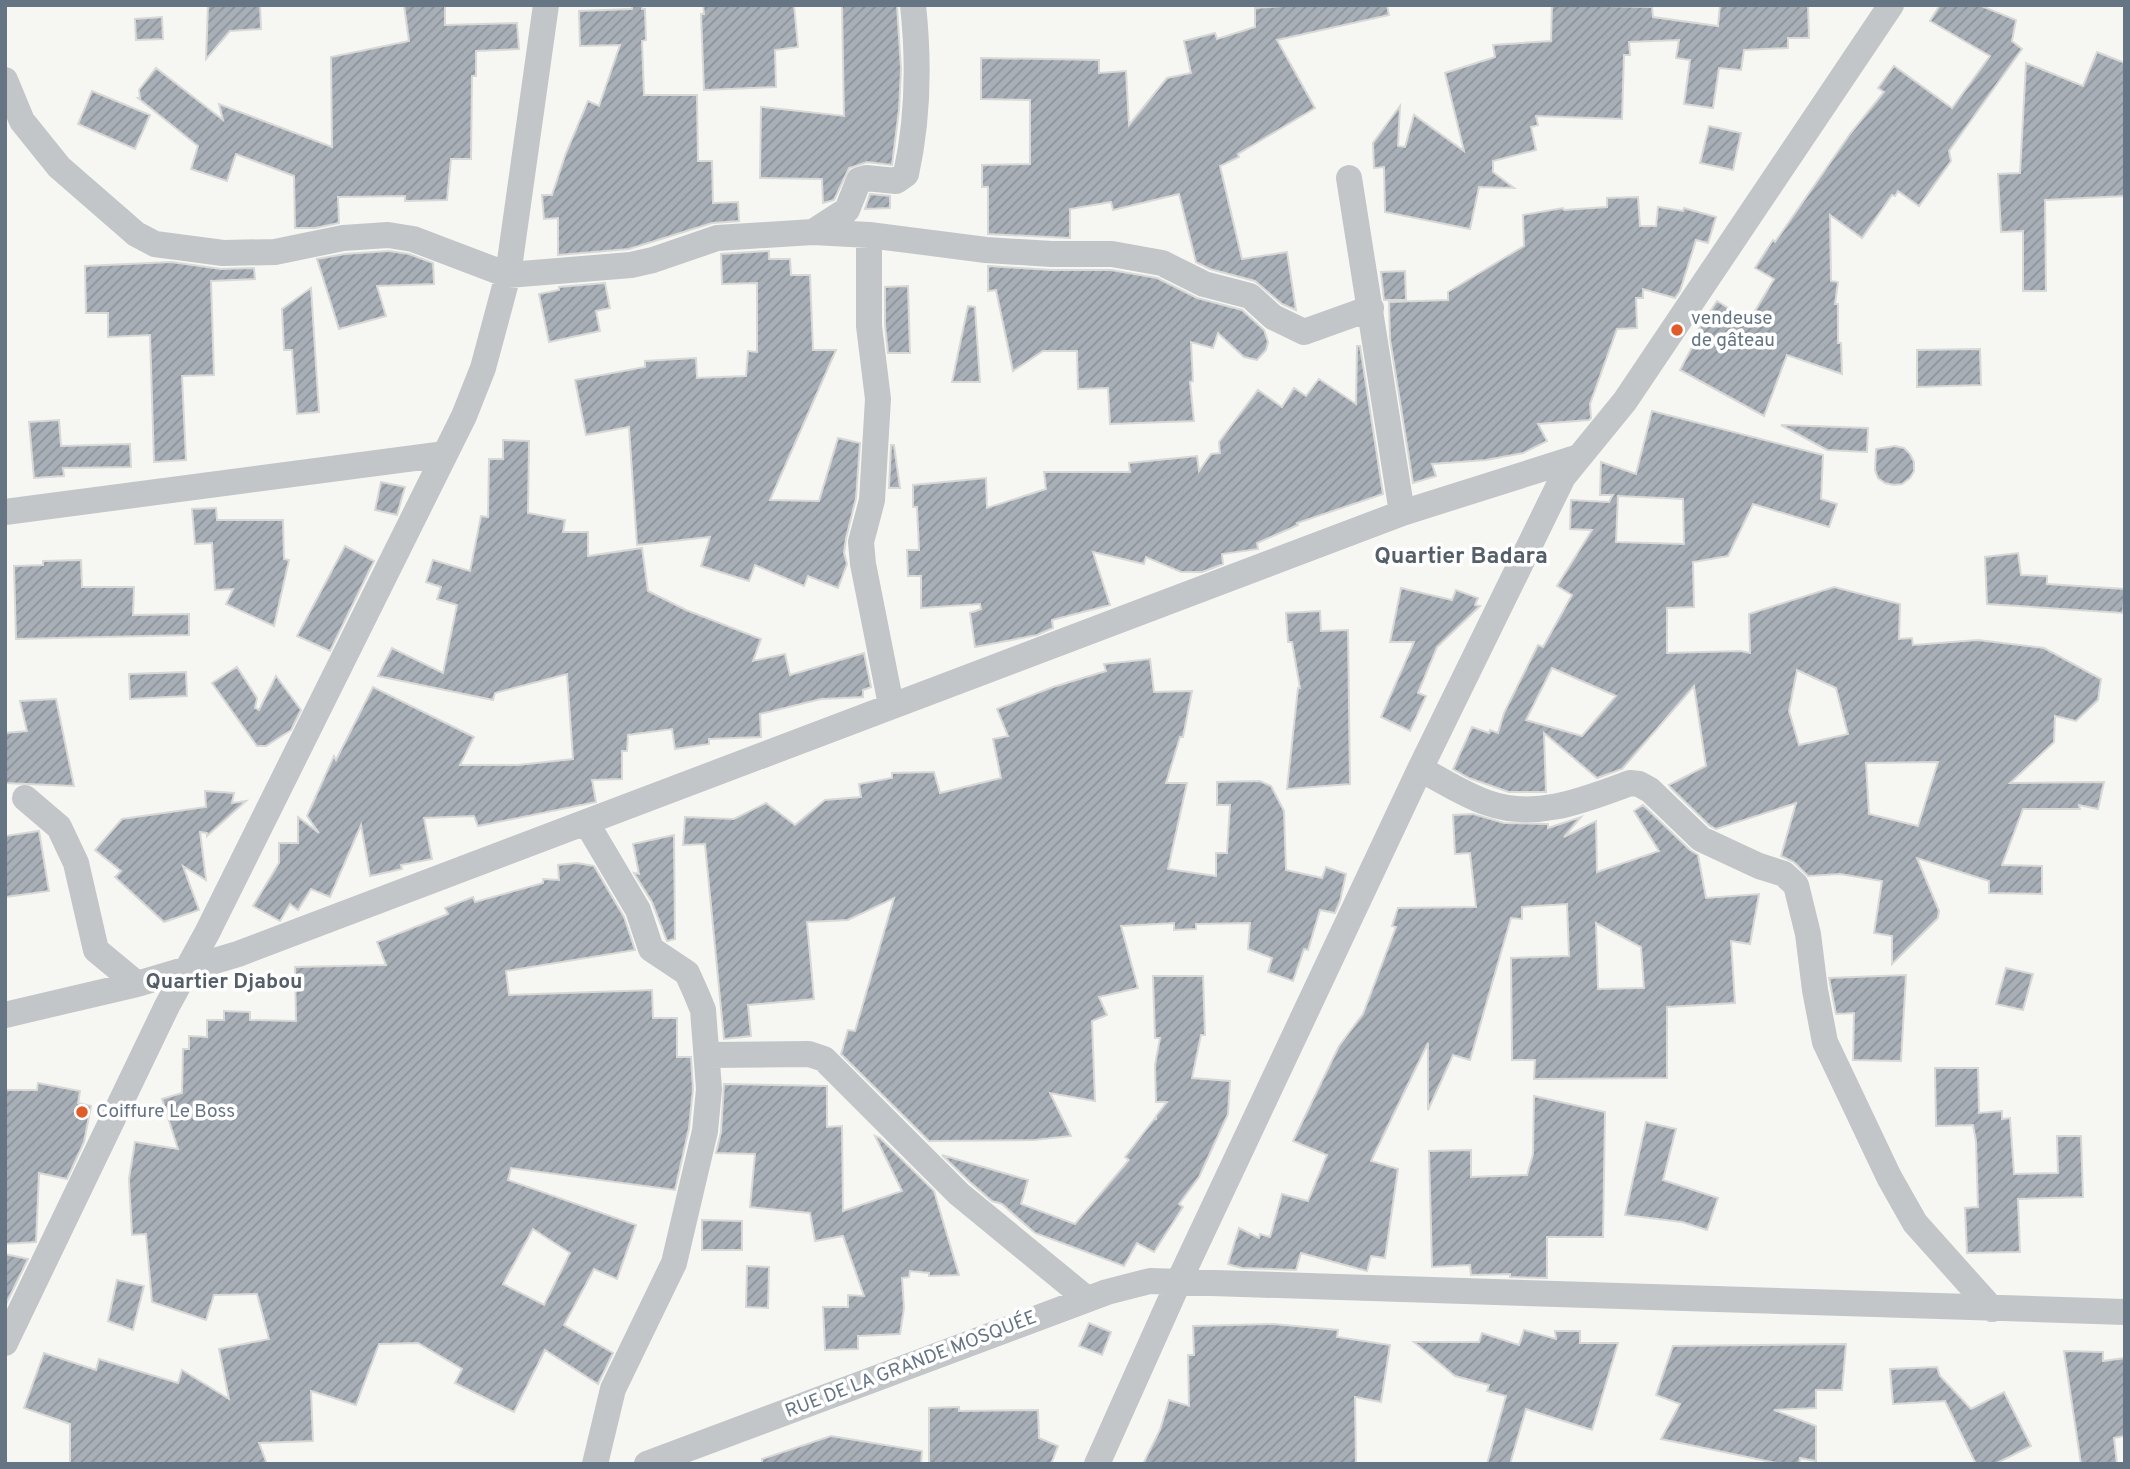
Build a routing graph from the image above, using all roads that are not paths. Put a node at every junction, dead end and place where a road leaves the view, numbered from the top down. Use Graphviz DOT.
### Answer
graph roads {
  1 [pos="546,5"];
  2 [pos="913,5"];
  3 [pos="1891,5"];
  4 [pos="5,80"];
  5 [pos="1349,178"];
  6 [pos="813,232"];
  7 [pos="869,235"];
  8 [pos="508,275"];
  9 [pos="1371,308"];
  10 [pos="445,454"];
  11 [pos="1576,458"];
  12 [pos="5,512"];
  13 [pos="1402,513"];
  14 [pos="891,705"];
  15 [pos="1420,769"];
  16 [pos="25,798"];
  17 [pos="586,822"];
  18 [pos="188,970"];
  19 [pos="137,985"];
  20 [pos="5,1015"];
  21 [pos="708,1055"];
  22 [pos="1179,1281"];
  23 [pos="1087,1299"];
  24 [pos="1992,1309"];
  25 [pos="2125,1312"];
  26 [pos="5,1343"];
  27 [pos="595,1464"];
  28 [pos="647,1464"];
  29 [pos="1097,1464"];
  1 -- 8 [label="street"];
  2 -- 6 [label="street"];
  3 -- 11 [label="street"];
  4 -- 8 [label="street"];
  5 -- 9 [label="street"];
  6 -- 7 [label="street"];
  6 -- 8 [label="street"];
  7 -- 9 [label="street"];
  7 -- 14 [label="street"];
  8 -- 10 [label="street"];
  9 -- 13 [label="street"];
  10 -- 12 [label="street"];
  10 -- 18 [label="street"];
  11 -- 13 [label="street"];
  11 -- 15 [label="street"];
  13 -- 14 [label="street"];
  14 -- 17 [label="street"];
  15 -- 22 [label="street"];
  15 -- 24 [label="street"];
  16 -- 19 [label="street"];
  17 -- 18 [label="street"];
  17 -- 21 [label="street"];
  18 -- 19 [label="street"];
  18 -- 26 [label="street"];
  19 -- 20 [label="street"];
  21 -- 23 [label="street"];
  21 -- 27 [label="street"];
  22 -- 23 [label="street, RUE DE LA GRANDE MOSQUÉE"];
  22 -- 24 [label="street, RUE DE LA GRANDE MOSQUÉE"];
  22 -- 29 [label="street"];
  23 -- 28 [label="street, RUE DE LA GRANDE MOSQUÉE"];
  24 -- 25 [label="street, RUE DE LA GRANDE MOSQUÉE"];
}
